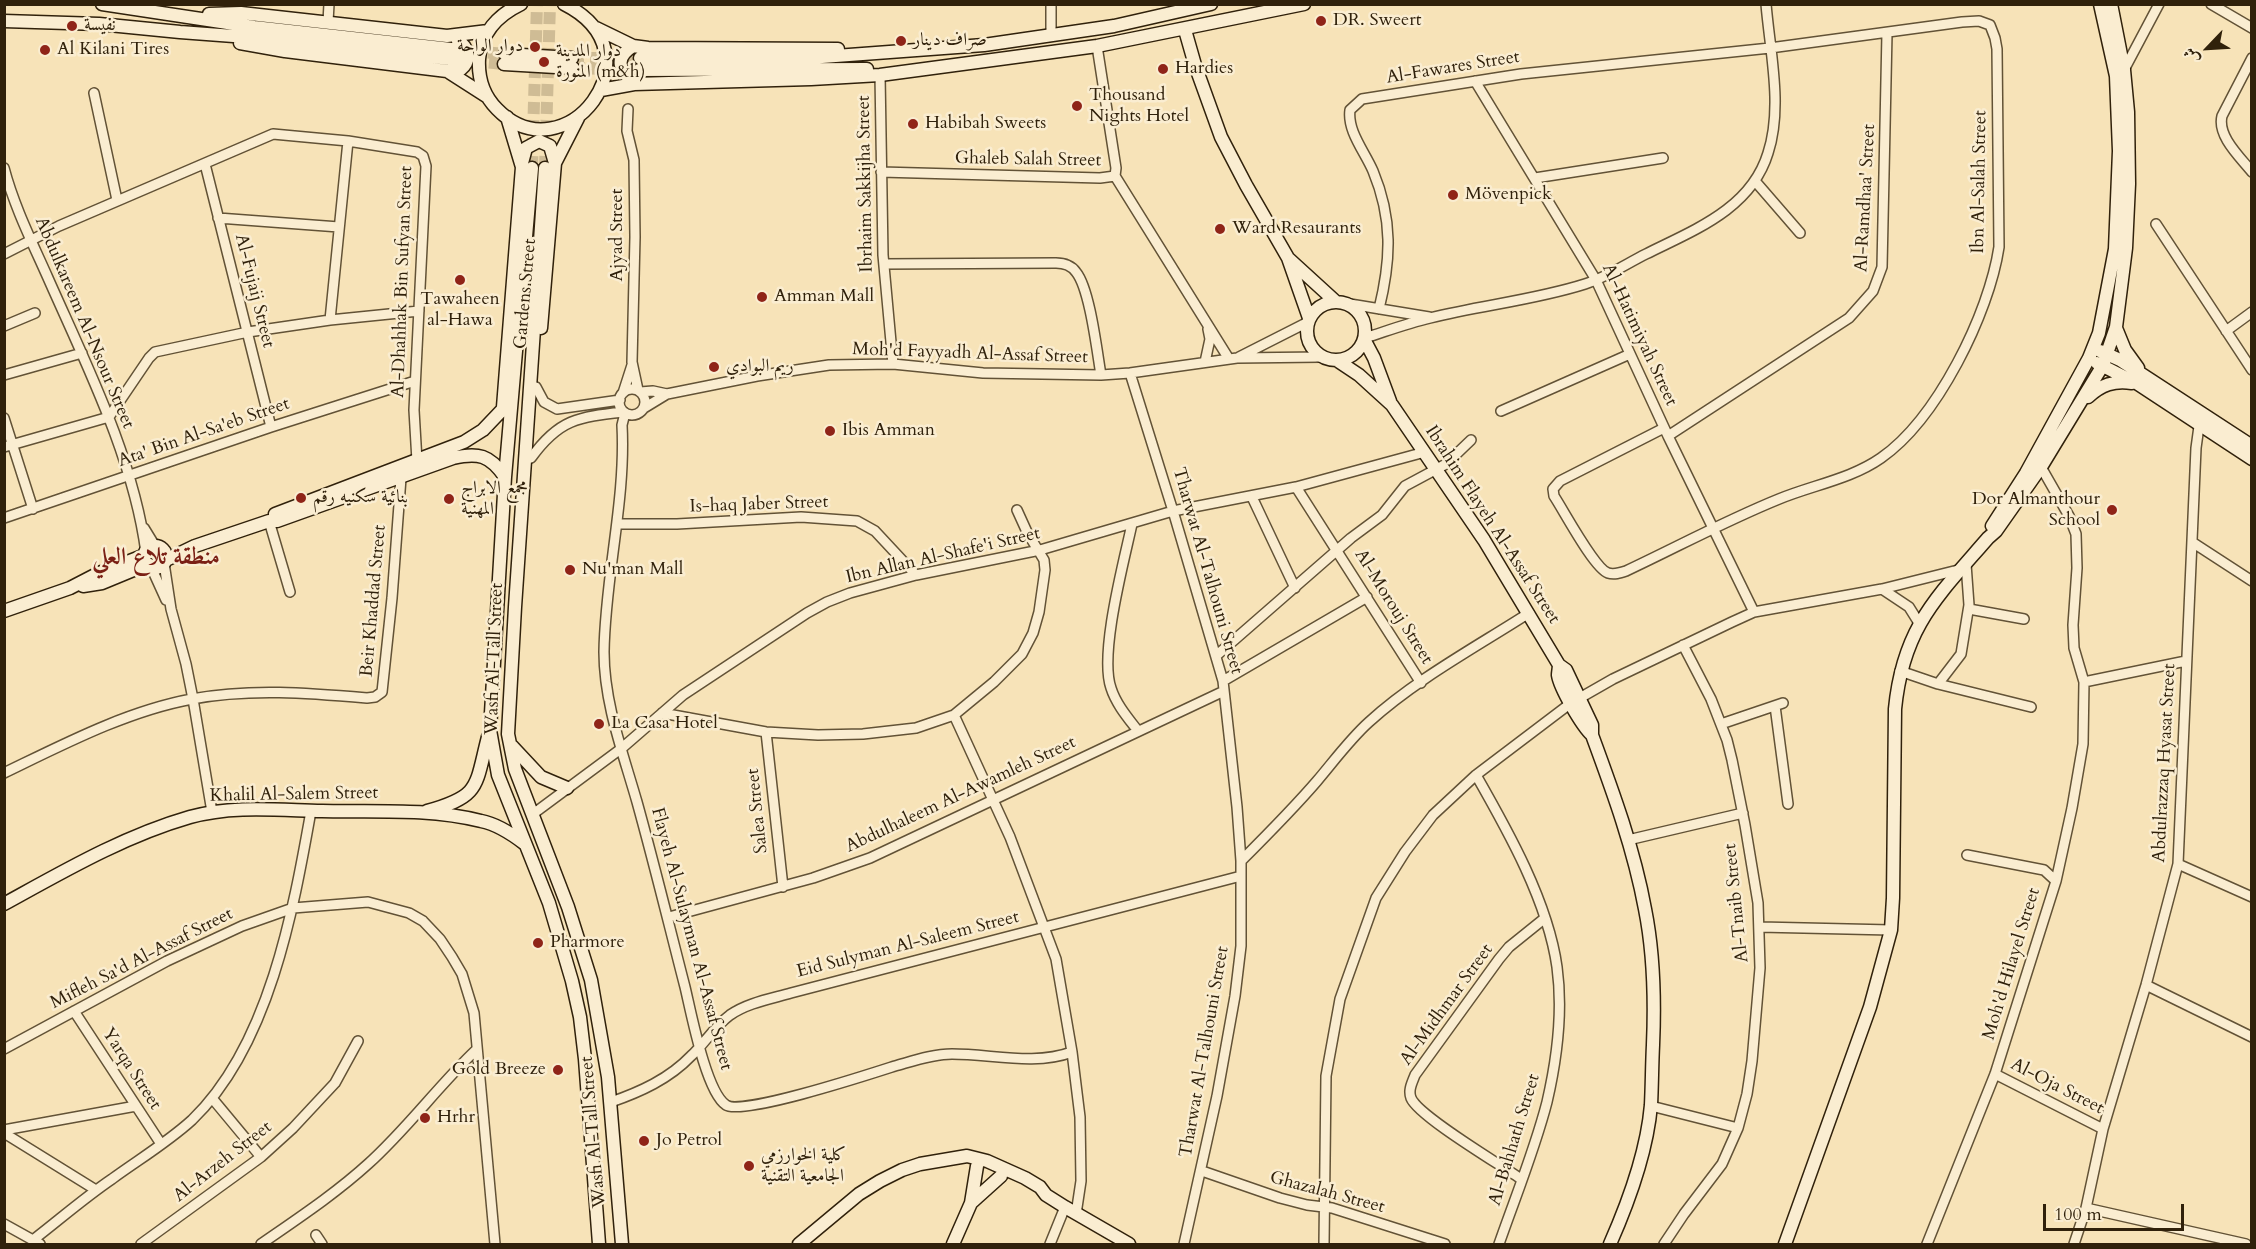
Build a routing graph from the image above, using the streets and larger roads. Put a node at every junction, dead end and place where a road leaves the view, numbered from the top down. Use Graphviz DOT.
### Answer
graph roads {
  1 [pos="102,4"];
  2 [pos="329,4"];
  3 [pos="564,4"];
  4 [pos="1051,4"];
  5 [pos="1211,4"];
  6 [pos="1304,4"];
  7 [pos="1766,4"];
  8 [pos="2100,4"];
  9 [pos="2111,4"];
  10 [pos="2159,4"];
  11 [pos="2211,4"];
  12 [pos="514,6"];
  13 [pos="1183,7"];
  14 [pos="146,8"];
  15 [pos="575,8"];
  16 [pos="177,15"];
  17 [pos="4,21"];
  18 [pos="328,22"];
  19 [pos="2252,27"];
  20 [pos="595,28"];
  21 [pos="1185,30"];
  22 [pos="488,31"];
  23 [pos="180,32"];
  24 [pos="1887,33"];
  25 [pos="447,36"];
  26 [pos="1051,36"];
  27 [pos="633,46"];
  28 [pos="1097,46"];
  29 [pos="1770,48"];
  30 [pos="905,51"];
  31 [pos="2252,58"];
  32 [pos="504,59"];
  33 [pos="573,63"];
  34 [pos="919,69"];
  35 [pos="2124,70"];
  36 [pos="447,71"];
  37 [pos="880,75"];
  38 [pos="1475,81"];
  39 [pos="634,84"];
  40 [pos="601,90"];
  41 [pos="94,93"];
  42 [pos="488,98"];
  43 [pos="628,108"];
  44 [pos="507,117"];
  45 [pos="578,118"];
  46 [pos="348,141"];
  47 [pos="1663,158"];
  48 [pos="205,164"];
  49 [pos="539,167"];
  50 [pos="881,172"];
  51 [pos="2252,172"];
  52 [pos="5,174"];
  53 [pos="1115,176"];
  54 [pos="1534,178"];
  55 [pos="1755,181"];
  56 [pos="117,200"];
  57 [pos="218,218"];
  58 [pos="2156,224"];
  59 [pos="339,227"];
  60 [pos="1800,233"];
  61 [pos="31,241"];
  62 [pos="4,254"];
  63 [pos="1288,258"];
  64 [pos="884,264"];
  65 [pos="1596,280"];
  66 [pos="1335,301"];
  67 [pos="1350,304"];
  68 [pos="1379,309"];
  69 [pos="419,311"];
  70 [pos="2252,312"];
  71 [pos="35,313"];
  72 [pos="1431,318"];
  73 [pos="1309,320"];
  74 [pos="330,321"];
  75 [pos="4,326"];
  76 [pos="1208,326"];
  77 [pos="2116,327"];
  78 [pos="2226,330"];
  79 [pos="248,332"];
  80 [pos="1365,340"];
  81 [pos="82,353"];
  82 [pos="2091,353"];
  83 [pos="1630,354"];
  84 [pos="1321,357"];
  85 [pos="1233,358"];
  86 [pos="2105,360"];
  87 [pos="1338,361"];
  88 [pos="632,362"];
  89 [pos="1205,362"];
  90 [pos="893,364"];
  91 [pos="2252,370"];
  92 [pos="1130,374"];
  93 [pos="4,375"];
  94 [pos="1101,375"];
  95 [pos="2142,380"];
  96 [pos="415,381"];
  97 [pos="536,387"];
  98 [pos="639,391"];
  99 [pos="667,394"];
  100 [pos="622,396"];
  101 [pos="2080,404"];
  102 [pos="1392,405"];
  103 [pos="503,409"];
  104 [pos="1501,411"];
  105 [pos="624,412"];
  106 [pos="640,412"];
  107 [pos="109,417"];
  108 [pos="4,418"];
  109 [pos="2200,418"];
  110 [pos="272,427"];
  111 [pos="1666,432"];
  112 [pos="623,436"];
  113 [pos="1471,440"];
  114 [pos="9,445"];
  115 [pos="2252,446"];
  116 [pos="1425,452"];
  117 [pos="531,458"];
  118 [pos="2252,459"];
  119 [pos="417,461"];
  120 [pos="507,463"];
  121 [pos="2041,467"];
  122 [pos="1437,469"];
  123 [pos="128,477"];
  124 [pos="505,477"];
  125 [pos="524,477"];
  126 [pos="401,478"];
  127 [pos="1296,487"];
  128 [pos="1554,496"];
  129 [pos="1252,497"];
  130 [pos="33,509"];
  131 [pos="1017,510"];
  132 [pos="1173,511"];
  133 [pos="4,518"];
  134 [pos="269,520"];
  135 [pos="617,524"];
  136 [pos="1132,524"];
  137 [pos="1714,528"];
  138 [pos="1988,538"];
  139 [pos="2192,542"];
  140 [pos="1040,550"];
  141 [pos="1337,550"];
  142 [pos="154,557"];
  143 [pos="1964,566"];
  144 [pos="916,575"];
  145 [pos="2252,581"];
  146 [pos="1295,588"];
  147 [pos="1882,589"];
  148 [pos="290,592"];
  149 [pos="1367,597"];
  150 [pos="1969,609"];
  151 [pos="4,611"];
  152 [pos="1754,612"];
  153 [pos="1529,613"];
  154 [pos="2024,619"];
  155 [pos="1919,623"];
  156 [pos="1683,645"];
  157 [pos="1217,655"];
  158 [pos="2186,660"];
  159 [pos="1900,671"];
  160 [pos="2084,682"];
  161 [pos="1421,683"];
  162 [pos="1938,684"];
  163 [pos="1223,686"];
  164 [pos="193,699"];
  165 [pos="1575,700"];
  166 [pos="2031,707"];
  167 [pos="662,713"];
  168 [pos="954,715"];
  169 [pos="1721,724"];
  170 [pos="490,730"];
  171 [pos="1138,731"];
  172 [pos="766,732"];
  173 [pos="510,743"];
  174 [pos="622,748"];
  175 [pos="4,773"];
  176 [pos="1476,775"];
  177 [pos="567,788"];
  178 [pos="993,801"];
  179 [pos="1788,804"];
  180 [pos="311,811"];
  181 [pos="212,812"];
  182 [pos="423,812"];
  183 [pos="1743,813"];
  184 [pos="533,814"];
  185 [pos="1629,840"];
  186 [pos="526,845"];
  187 [pos="1967,855"];
  188 [pos="1241,861"];
  189 [pos="2178,864"];
  190 [pos="1241,876"];
  191 [pos="2056,881"];
  192 [pos="783,887"];
  193 [pos="2252,897"];
  194 [pos="4,904"];
  195 [pos="293,908"];
  196 [pos="669,917"];
  197 [pos="1545,918"];
  198 [pos="1045,927"];
  199 [pos="1760,927"];
  200 [pos="1891,930"];
  201 [pos="2146,985"];
  202 [pos="74,1011"];
  203 [pos="2252,1037"];
  204 [pos="358,1041"];
  205 [pos="700,1047"];
  206 [pos="4,1049"];
  207 [pos="476,1050"];
  208 [pos="1072,1052"];
  209 [pos="1995,1074"];
  210 [pos="212,1098"];
  211 [pos="610,1102"];
  212 [pos="1651,1106"];
  213 [pos="136,1107"];
  214 [pos="1738,1128"];
  215 [pos="2103,1129"];
  216 [pos="4,1132"];
  217 [pos="161,1144"];
  218 [pos="261,1157"];
  219 [pos="957,1158"];
  220 [pos="977,1167"];
  221 [pos="1202,1171"];
  222 [pos="1001,1176"];
  223 [pos="1521,1179"];
  224 [pos="96,1190"];
  225 [pos="1046,1195"];
  226 [pos="971,1203"];
  227 [pos="1065,1207"];
  228 [pos="1325,1207"];
  229 [pos="2086,1208"];
  230 [pos="1076,1214"];
  231 [pos="4,1224"];
  232 [pos="597,1225"];
  233 [pos="316,1235"];
  234 [pos="36,1242"];
  235 [pos="141,1245"];
  236 [pos="261,1245"];
  237 [pos="322,1245"];
  238 [pos="495,1245"];
  239 [pos="590,1245"];
  240 [pos="599,1245"];
  241 [pos="623,1245"];
  242 [pos="799,1245"];
  243 [pos="953,1245"];
  244 [pos="1050,1245"];
  245 [pos="1129,1245"];
  246 [pos="1184,1245"];
  247 [pos="1324,1245"];
  248 [pos="1445,1245"];
  249 [pos="1499,1245"];
  250 [pos="1610,1245"];
  251 [pos="1664,1245"];
  252 [pos="1785,1245"];
  253 [pos="1928,1245"];
  254 [pos="2074,1245"];
  255 [pos="2246,1245"];
  1 -- 14 [label="street"];
  2 -- 18 [label="street"];
  3 -- 15 [label="street"];
  4 -- 26 [label="street"];
  5 -- 13 [label="street"];
  6 -- 21 [label="street"];
  7 -- 29 [label="street"];
  8 -- 82 [label="street"];
  9 -- 35 [label="street"];
  10 -- 35 [label="street"];
  11 -- 19 [label="street"];
  12 -- 22 [label="street"];
  13 -- 26 [label="street"];
  14 -- 16 [label="street"];
  15 -- 20 [label="street"];
  16 -- 18 [label="street"];
  16 -- 23 [label="street"];
  17 -- 23 [label="street"];
  18 -- 25 [label="street"];
  20 -- 27 [label="street"];
  20 -- 40 [label="street"];
  21 -- 28 [label="street"];
  21 -- 63 [label="street"];
  22 -- 25 [label="street"];
  22 -- 42 [label="street"];
  23 -- 36 [label="street"];
  24 -- 29 [label="street, Ibn Al-Salah Street"];
  24 -- 111 [label="street, Al-Ramdhaa' Street"];
  24 -- 137 [label="street, Ibn Al-Salah Street"];
  25 -- 36 [label="street"];
  26 -- 30 [label="street"];
  27 -- 30 [label="street"];
  27 -- 39 [label="street"];
  28 -- 34 [label="street"];
  28 -- 53 [label="street, Ghaleb Salah Street"];
  29 -- 38 [label="street, Al-Fawares Street"];
  29 -- 55 [label="street"];
  30 -- 34 [label="street"];
  31 -- 51 [label="street"];
  32 -- 33 [label="street"];
  34 -- 37 [label="street"];
  35 -- 77 [label="street"];
  36 -- 42 [label="street"];
  37 -- 39 [label="street"];
  37 -- 50 [label="street, Ibrhaim Sakkijha Street"];
  38 -- 54 [label="street, Al-Hatimiyah Street"];
  38 -- 68 [label="street, Al-Fawares Street"];
  39 -- 40 [label="street"];
  40 -- 45 [label="street, Gardens Street"];
  41 -- 56 [label="street"];
  42 -- 44 [label="street"];
  43 -- 88 [label="street, Ajyad Street"];
  44 -- 45 [label="street"];
  44 -- 49 [label="street, Gardens Street"];
  45 -- 49 [label="street, Gardens Street"];
  46 -- 48 [label="street, Al-Dhahhak Bin Sufyan Street"];
  46 -- 59 [label="street"];
  46 -- 69 [label="street, Al-Dhahhak Bin Sufyan Street"];
  47 -- 54 [label="street"];
  48 -- 56 [label="street, Al-Dhahhak Bin Sufyan Street"];
  48 -- 57 [label="street, Al-Fujaij Street"];
  49 -- 97 [label="street, Gardens Street"];
  49 -- 103 [label="street, Gardens Street"];
  49 -- 120 [label="street, Wasfi Al-Tall Street"];
  49 -- 125 [label="street, Wasfi Al-Tall Street"];
  50 -- 53 [label="street, Ghaleb Salah Street"];
  50 -- 64 [label="street, Ibrhaim Sakkijha Street"];
  52 -- 61 [label="street, Abdulkareem Al-Nsour Street"];
  53 -- 76 [label="street"];
  54 -- 65 [label="street, Al-Hatimiyah Street"];
  55 -- 60 [label="street"];
  55 -- 65 [label="street"];
  56 -- 61 [label="street, Al-Dhahhak Bin Sufyan Street"];
  57 -- 59 [label="street"];
  57 -- 79 [label="street, Al-Fujaij Street"];
  58 -- 78 [label="street"];
  59 -- 74 [label="street"];
  61 -- 62 [label="street, Al-Dhahhak Bin Sufyan Street"];
  61 -- 81 [label="street, Abdulkareem Al-Nsour Street"];
  63 -- 66 [label="street"];
  63 -- 73 [label="street"];
  64 -- 90 [label="street, Ibrhaim Sakkijha Street"];
  64 -- 94 [label="street"];
  65 -- 72 [label="street"];
  65 -- 83 [label="street, Al-Hatimiyah Street"];
  66 -- 67 [label="street"];
  66 -- 73 [label="street"];
  67 -- 68 [label="street"];
  67 -- 80 [label="street"];
  68 -- 72 [label="street"];
  69 -- 74 [label="street"];
  69 -- 96 [label="street, Al-Dhahhak Bin Sufyan Street"];
  70 -- 78 [label="street"];
  71 -- 75 [label="street"];
  72 -- 80 [label="street"];
  73 -- 84 [label="street"];
  73 -- 85 [label="street, Moh'd Fayyadh Al-Assaf Street"];
  74 -- 79 [label="street"];
  76 -- 85 [label="street"];
  76 -- 89 [label="street"];
  77 -- 86 [label="street"];
  77 -- 95 [label="street"];
  78 -- 91 [label="street"];
  79 -- 107 [label="street"];
  79 -- 110 [label="street, Al-Fujaij Street"];
  80 -- 87 [label="street"];
  80 -- 102 [label="street, Ibrahim Flayeh Al-Assaf Street"];
  81 -- 93 [label="street"];
  81 -- 107 [label="street, Abdulkareem Al-Nsour Street"];
  82 -- 86 [label="street"];
  82 -- 138 [label="street"];
  83 -- 104 [label="street"];
  83 -- 111 [label="street, Al-Hatimiyah Street"];
  84 -- 85 [label="street, Moh'd Fayyadh Al-Assaf Street"];
  84 -- 87 [label="street"];
  85 -- 89 [label="street, Moh'd Fayyadh Al-Assaf Street"];
  86 -- 95 [label="street"];
  86 -- 101 [label="street"];
  87 -- 102 [label="street, Ibrahim Flayeh Al-Assaf Street"];
  88 -- 98 [label="street, Ajyad Street"];
  88 -- 100 [label="street, Ajyad Street"];
  89 -- 92 [label="street, Moh'd Fayyadh Al-Assaf Street"];
  90 -- 94 [label="street, Moh'd Fayyadh Al-Assaf Street"];
  90 -- 99 [label="street, Moh'd Fayyadh Al-Assaf Street"];
  92 -- 94 [label="street, Moh'd Fayyadh Al-Assaf Street"];
  92 -- 132 [label="street, Tharwat Al-Talhouni Street"];
  95 -- 101 [label="street"];
  95 -- 109 [label="street"];
  96 -- 110 [label="street, Ata' Bin Al-Sa'eb Street"];
  96 -- 119 [label="street, Al-Dhahhak Bin Sufyan Street"];
  97 -- 100 [label="street"];
  97 -- 117 [label="street, Gardens Street"];
  98 -- 99 [label="street, Moh'd Fayyadh Al-Assaf Street"];
  98 -- 100 [label="street"];
  98 -- 106 [label="street"];
  99 -- 106 [label="street, Moh'd Fayyadh Al-Assaf Street"];
  100 -- 105 [label="street"];
  101 -- 121 [label="street"];
  102 -- 116 [label="street, Ibrahim Flayeh Al-Assaf Street"];
  103 -- 119 [label="street"];
  103 -- 120 [label="street, Gardens Street"];
  105 -- 106 [label="street"];
  105 -- 112 [label="street, Flayeh Al-Sulayman Al-Assaf Street"];
  105 -- 117 [label="street"];
  106 -- 112 [label="street"];
  107 -- 114 [label="street"];
  107 -- 123 [label="street, Abdulkareem Al-Nsour Street"];
  108 -- 114 [label="street"];
  109 -- 115 [label="street"];
  109 -- 118 [label="street"];
  109 -- 139 [label="street, Abdulrazzaq Hyasat Street"];
  110 -- 123 [label="street, Ata' Bin Al-Sa'eb Street"];
  111 -- 128 [label="street, Al-Ramdhaa' Street"];
  111 -- 137 [label="street, Al-Hatimiyah Street"];
  112 -- 135 [label="street, Flayeh Al-Sulayman Al-Assaf Street"];
  113 -- 122 [label="street"];
  114 -- 130 [label="street"];
  116 -- 122 [label="street, Ibrahim Flayeh Al-Assaf Street"];
  116 -- 127 [label="street, Ibn Allan Al-Shafe'i Street"];
  117 -- 125 [label="street, Gardens Street"];
  119 -- 134 [label="street"];
  120 -- 124 [label="street, Wasfi Al-Tall Street"];
  121 -- 138 [label="street"];
  121 -- 160 [label="street, Moh'd Hilayel Street"];
  122 -- 141 [label="street"];
  122 -- 153 [label="street, Ibrahim Flayeh Al-Assaf Street"];
  123 -- 130 [label="street, Ata' Bin Al-Sa'eb Street"];
  123 -- 142 [label="street, Abdulkareem Al-Nsour Street"];
  124 -- 126 [label="street"];
  124 -- 170 [label="street, Wasfi Al-Tall Street"];
  125 -- 173 [label="street, Wasfi Al-Tall Street"];
  126 -- 134 [label="street"];
  126 -- 164 [label="street, Beir Khaddad Street"];
  127 -- 129 [label="street, Ibn Allan Al-Shafe'i Street"];
  127 -- 141 [label="street, Al-Morouj Street"];
  128 -- 137 [label="street, Ibn Al-Salah Street"];
  129 -- 132 [label="street, Ibn Allan Al-Shafe'i Street"];
  129 -- 146 [label="street"];
  130 -- 133 [label="street, Ata' Bin Al-Sa'eb Street"];
  131 -- 140 [label="street"];
  132 -- 136 [label="street, Ibn Allan Al-Shafe'i Street"];
  132 -- 157 [label="street, Tharwat Al-Talhouni Street"];
  134 -- 142 [label="street"];
  134 -- 148 [label="street"];
  135 -- 144 [label="street, Is-haq Jaber Street"];
  135 -- 174 [label="street, Flayeh Al-Sulayman Al-Assaf Street"];
  136 -- 140 [label="street, Ibn Allan Al-Shafe'i Street"];
  136 -- 171 [label="street"];
  137 -- 152 [label="street, Al-Hatimiyah Street"];
  138 -- 143 [label="street"];
  139 -- 145 [label="street"];
  139 -- 158 [label="street, Abdulrazzaq Hyasat Street"];
  140 -- 144 [label="street, Ibn Allan Al-Shafe'i Street"];
  140 -- 168 [label="street"];
  141 -- 146 [label="street"];
  141 -- 149 [label="street, Al-Morouj Street"];
  142 -- 151 [label="street"];
  142 -- 164 [label="street, Abdulkareem Al-Nsour Street"];
  143 -- 147 [label="street"];
  143 -- 150 [label="street"];
  143 -- 155 [label="street"];
  144 -- 167 [label="street, Ibn Allan Al-Shafe'i Street"];
  146 -- 157 [label="street"];
  147 -- 152 [label="street"];
  147 -- 155 [label="street"];
  149 -- 161 [label="street, Al-Morouj Street"];
  149 -- 163 [label="street, Abdulhaleem Al-Awamleh Street"];
  150 -- 154 [label="street"];
  150 -- 162 [label="street"];
  152 -- 156 [label="street"];
  153 -- 161 [label="street"];
  153 -- 165 [label="street, Ibrahim Flayeh Al-Assaf Street"];
  155 -- 159 [label="street"];
  156 -- 165 [label="street"];
  156 -- 169 [label="street, Al-Tnaib Street"];
  157 -- 163 [label="street, Tharwat Al-Talhouni Street"];
  158 -- 160 [label="street"];
  158 -- 189 [label="street, Abdulrazzaq Hyasat Street"];
  159 -- 162 [label="street"];
  159 -- 200 [label="street"];
  160 -- 191 [label="street, Moh'd Hilayel Street"];
  161 -- 188 [label="street, Al-Morouj Street"];
  162 -- 166 [label="street"];
  163 -- 171 [label="street, Abdulhaleem Al-Awamleh Street"];
  163 -- 188 [label="street, Tharwat Al-Talhouni Street"];
  164 -- 175 [label="street, Beir Khaddad Street"];
  164 -- 181 [label="street, Abdulkareem Al-Nsour Street"];
  165 -- 176 [label="street"];
  165 -- 185 [label="street, Ibrahim Flayeh Al-Assaf Street"];
  167 -- 172 [label="street"];
  167 -- 174 [label="street, Ibn Allan Al-Shafe'i Street"];
  168 -- 172 [label="street"];
  168 -- 178 [label="street"];
  169 -- 179 [label="street"];
  169 -- 183 [label="street, Al-Tnaib Street"];
  170 -- 182 [label="street, Khalil Al-Salem Street"];
  170 -- 186 [label="street, Wasfi Al-Tall Street"];
  171 -- 178 [label="street, Abdulhaleem Al-Awamleh Street"];
  172 -- 192 [label="street, Salea Street"];
  173 -- 177 [label="street"];
  173 -- 184 [label="street, Wasfi Al-Tall Street"];
  174 -- 177 [label="street, Ibn Allan Al-Shafe'i Street"];
  174 -- 196 [label="street, Flayeh Al-Sulayman Al-Assaf Street"];
  176 -- 197 [label="street, Al-Bahhath Street"];
  176 -- 228 [label="street"];
  177 -- 184 [label="street, Ibn Allan Al-Shafe'i Street"];
  178 -- 192 [label="street, Abdulhaleem Al-Awamleh Street"];
  178 -- 198 [label="street"];
  180 -- 181 [label="street, Khalil Al-Salem Street"];
  180 -- 182 [label="street, Khalil Al-Salem Street"];
  180 -- 195 [label="street"];
  181 -- 194 [label="street, Khalil Al-Salem Street"];
  182 -- 186 [label="street, Khalil Al-Salem Street"];
  183 -- 185 [label="street"];
  183 -- 199 [label="street, Al-Tnaib Street"];
  184 -- 211 [label="street, Wasfi Al-Tall Street"];
  185 -- 212 [label="street, Ibrahim Flayeh Al-Assaf Street"];
  186 -- 232 [label="street, Wasfi Al-Tall Street"];
  187 -- 191 [label="street"];
  188 -- 190 [label="street, Tharwat Al-Talhouni Street"];
  189 -- 193 [label="street"];
  189 -- 201 [label="street, Abdulrazzaq Hyasat Street"];
  190 -- 198 [label="street, Eid Sulyman Al-Saleem Street"];
  190 -- 221 [label="street, Tharwat Al-Talhouni Street"];
  191 -- 209 [label="street, Moh'd Hilayel Street"];
  192 -- 196 [label="street, Abdulhaleem Al-Awamleh Street"];
  195 -- 202 [label="street, Mifleh Sa'd Al-Assaf Street"];
  195 -- 207 [label="street, Mifleh Sa'd Al-Assaf Street"];
  195 -- 210 [label="street"];
  196 -- 205 [label="street, Flayeh Al-Sulayman Al-Assaf Street"];
  197 -- 223 [label="street, Al-Bahhath Street"];
  197 -- 223 [label="street, Al-Midhmar Street"];
  198 -- 205 [label="street, Eid Sulyman Al-Saleem Street"];
  198 -- 208 [label="street"];
  199 -- 200 [label="street"];
  199 -- 214 [label="street, Al-Tnaib Street"];
  200 -- 252 [label="street"];
  201 -- 203 [label="street"];
  201 -- 215 [label="street, Abdulrazzaq Hyasat Street"];
  202 -- 206 [label="street, Mifleh Sa'd Al-Assaf Street"];
  202 -- 213 [label="street, Yarqa Street"];
  204 -- 218 [label="street, Al-Arzeh Street"];
  205 -- 208 [label="street, Flayeh Al-Sulayman Al-Assaf Street"];
  205 -- 211 [label="street, Eid Sulyman Al-Saleem Street"];
  207 -- 236 [label="street"];
  207 -- 238 [label="street, Mifleh Sa'd Al-Assaf Street"];
  208 -- 230 [label="street"];
  209 -- 215 [label="street, Al-Oja Street"];
  209 -- 253 [label="street, Moh'd Hilayel Street"];
  210 -- 217 [label="street"];
  210 -- 218 [label="street"];
  211 -- 241 [label="street, Wasfi Al-Tall Street"];
  212 -- 214 [label="street"];
  212 -- 250 [label="street, Ibrahim Flayeh Al-Assaf Street"];
  213 -- 216 [label="street"];
  213 -- 217 [label="street, Yarqa Street"];
  214 -- 251 [label="street, Al-Tnaib Street"];
  215 -- 229 [label="street, Abdulrazzaq Hyasat Street"];
  216 -- 224 [label="street"];
  217 -- 224 [label="street"];
  218 -- 235 [label="street, Al-Arzeh Street"];
  219 -- 220 [label="street"];
  219 -- 225 [label="street"];
  219 -- 242 [label="street"];
  220 -- 222 [label="street"];
  220 -- 226 [label="street"];
  221 -- 228 [label="street, Ghazalah Street"];
  221 -- 246 [label="street, Tharwat Al-Talhouni Street"];
  222 -- 225 [label="street"];
  222 -- 226 [label="street"];
  223 -- 249 [label="street, Al-Bahhath Street"];
  224 -- 234 [label="street"];
  225 -- 227 [label="street"];
  226 -- 243 [label="street"];
  227 -- 230 [label="street"];
  227 -- 244 [label="street"];
  228 -- 247 [label="street"];
  228 -- 248 [label="street, Ghazalah Street"];
  229 -- 254 [label="street, Abdulrazzaq Hyasat Street"];
  229 -- 255 [label="street"];
  230 -- 245 [label="street"];
  231 -- 234 [label="street"];
  232 -- 239 [label="street"];
  232 -- 240 [label="street, Wasfi Al-Tall Street"];
  233 -- 237 [label="street"];
}
